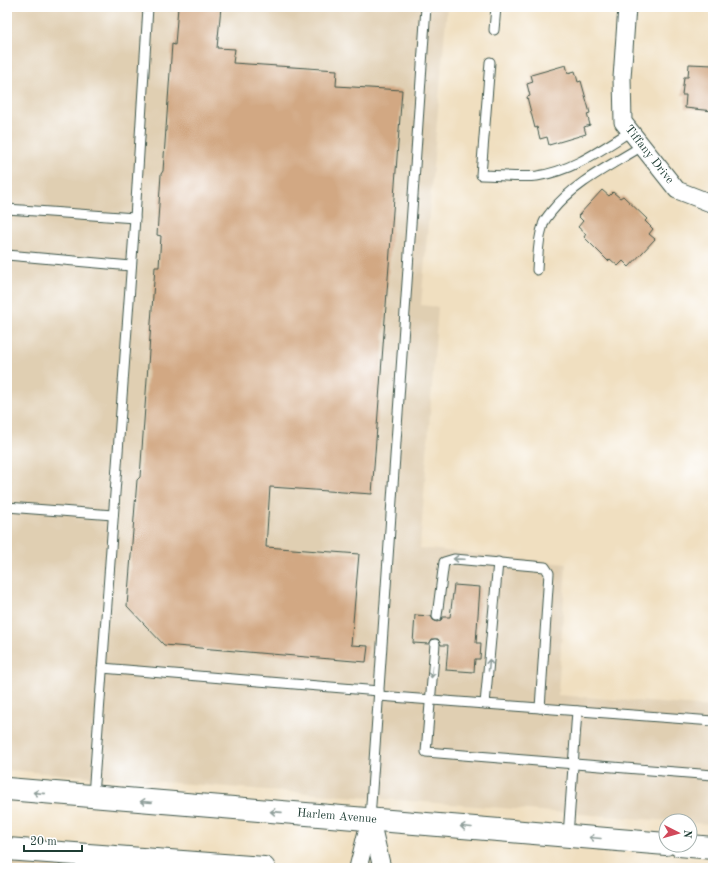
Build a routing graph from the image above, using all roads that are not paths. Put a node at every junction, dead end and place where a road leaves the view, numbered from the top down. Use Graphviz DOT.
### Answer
graph roads {
  1 [pos="148,7"];
  2 [pos="426,7"];
  3 [pos="496,7"];
  4 [pos="627,7"];
  5 [pos="494,30"];
  6 [pos="490,62"];
  7 [pos="631,131"];
  8 [pos="642,146"];
  9 [pos="713,204"];
  10 [pos="7,209"];
  11 [pos="135,218"];
  12 [pos="7,255"];
  13 [pos="131,266"];
  14 [pos="537,270"];
  15 [pos="7,507"];
  16 [pos="113,515"];
  17 [pos="498,562"];
  18 [pos="437,616"];
  19 [pos="435,644"];
  20 [pos="102,668"];
  21 [pos="379,694"];
  22 [pos="429,700"];
  23 [pos="485,704"];
  24 [pos="540,708"];
  25 [pos="577,711"];
  26 [pos="713,721"];
  27 [pos="574,764"];
  28 [pos="713,775"];
  29 [pos="7,790"];
  30 [pos="93,798"];
  31 [pos="370,819"];
  32 [pos="568,836"];
  33 [pos="658,843"];
  34 [pos="698,847"];
  35 [pos="713,848"];
  36 [pos="7,849"];
  37 [pos="264,868"];
  38 [pos="358,868"];
  39 [pos="382,868"];
  1 -- 11 [label="lane"];
  2 -- 21 [label="lane"];
  3 -- 5 [label="lane"];
  4 -- 7 [label="street, Tiffany Drive"];
  6 -- 7 [label="lane"];
  7 -- 8 [label="street, Tiffany Drive"];
  8 -- 9 [label="street, Tiffany Drive"];
  8 -- 14 [label="lane"];
  10 -- 11 [label="lane"];
  11 -- 13 [label="lane"];
  12 -- 13 [label="lane"];
  13 -- 16 [label="lane"];
  15 -- 16 [label="lane"];
  16 -- 20 [label="lane"];
  17 -- 18 [label="lane, one-way"];
  23 -- 17 [label="lane, one-way"];
  17 -- 24 [label="lane"];
  19 -- 22 [label="lane, one-way"];
  20 -- 21 [label="lane"];
  20 -- 30 [label="lane"];
  21 -- 22 [label="lane"];
  21 -- 31 [label="lane"];
  22 -- 23 [label="lane"];
  22 -- 27 [label="lane"];
  23 -- 24 [label="lane"];
  24 -- 25 [label="lane"];
  25 -- 26 [label="lane"];
  25 -- 27 [label="lane"];
  27 -- 28 [label="lane"];
  27 -- 32 [label="lane"];
  30 -- 29 [label="main road, Harlem Avenue, one-way"];
  31 -- 30 [label="main road, Harlem Avenue, one-way"];
  32 -- 31 [label="main road, Harlem Avenue, one-way"];
  31 -- 38 [label="street"];
  31 -- 39 [label="street"];
  33 -- 32 [label="main road, Harlem Avenue, one-way"];
  34 -- 35 [label="main road"];
  36 -- 37 [label="main road"];
}
